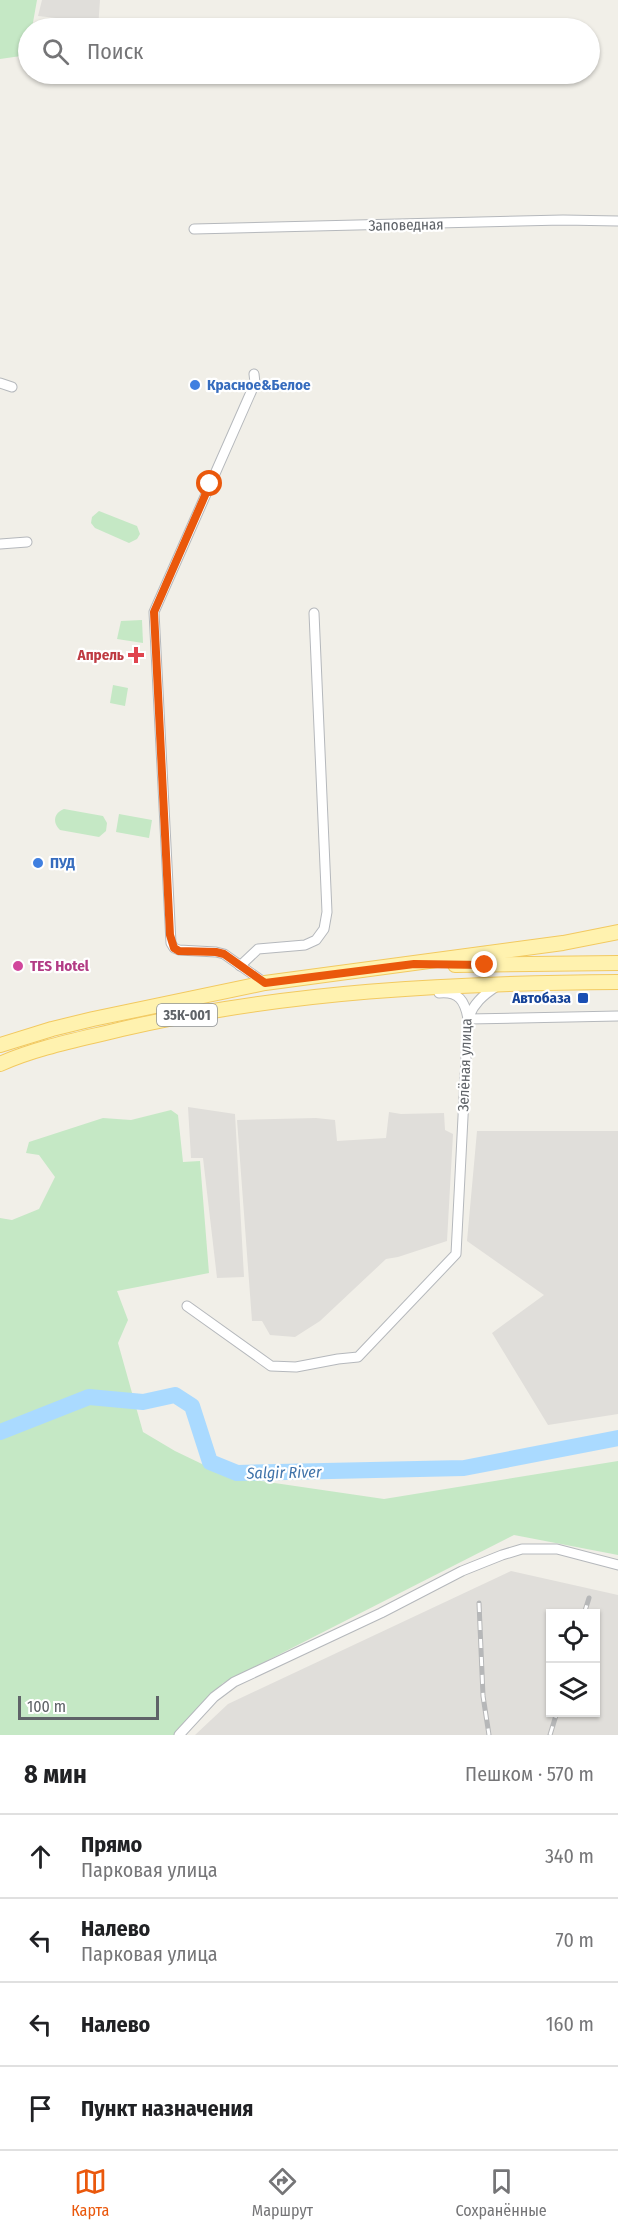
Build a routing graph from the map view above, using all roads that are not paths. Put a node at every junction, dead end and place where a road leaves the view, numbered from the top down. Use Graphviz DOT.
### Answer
graph roads {
  1 [pos="618,221"];
  2 [pos="194,229"];
  3 [pos="254,374"];
  4 [pos="0,383"];
  5 [pos="12,387"];
  6 [pos="27,542"];
  7 [pos="0,544"];
  8 [pos="314,613"];
  9 [pos="618,932"];
  10 [pos="618,963"];
  11 [pos="414,964"];
  12 [pos="240,966"];
  13 [pos="618,982"];
  14 [pos="265,983"];
  15 [pos="502,983"];
  16 [pos="270,1002"];
  17 [pos="467,1015"];
  18 [pos="618,1016"];
  19 [pos="0,1045"];
  20 [pos="0,1064"];
  21 [pos="187,1306"];
  22 [pos="618,1565"];
  23 [pos="179,1735"];
  1 -- 2 [label="street, Заповедная"];
  3 -- 12 [label="street"];
  4 -- 5 [label="street"];
  6 -- 7 [label="street"];
  8 -- 12 [label="street"];
  9 -- 11 [label="main road"];
  10 -- 11 [label="main road, 35К-001"];
  11 -- 14 [label="main road, 35К-001"];
  12 -- 14 [label="street"];
  13 -- 15 [label="main road, 35К-001"];
  14 -- 19 [label="main road, 35К-001"];
  15 -- 16 [label="main road, 35К-001"];
  15 -- 17 [label="street"];
  16 -- 17 [label="street, Зелёная улица"];
  16 -- 20 [label="main road, 35К-001"];
  17 -- 18 [label="street"];
  17 -- 21 [label="street, Зелёная улица"];
  22 -- 23 [label="street"];
}
